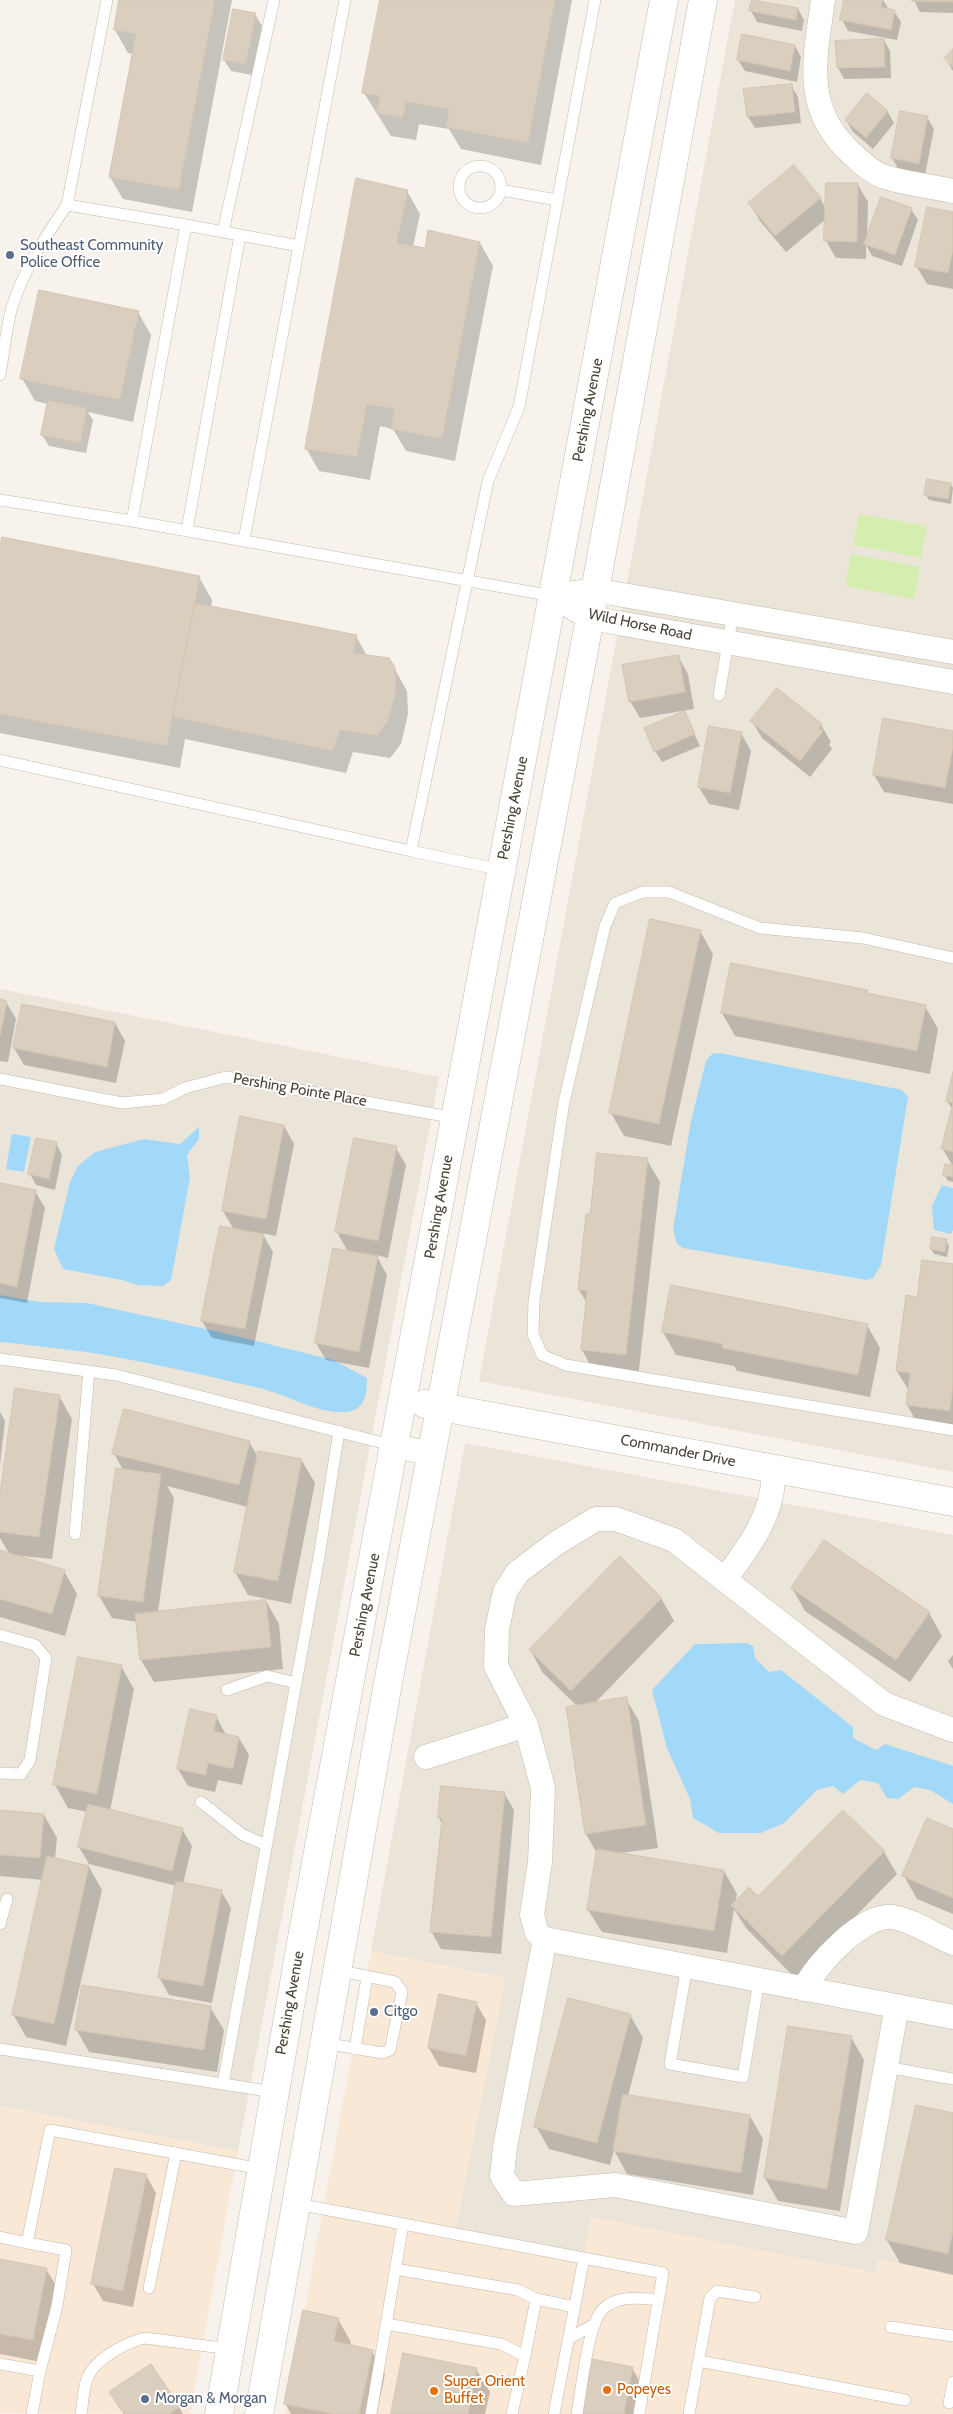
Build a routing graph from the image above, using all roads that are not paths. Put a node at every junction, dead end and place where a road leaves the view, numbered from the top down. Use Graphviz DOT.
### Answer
graph roads {
  1 [pos="107,0"];
  2 [pos="274,0"];
  3 [pos="345,0"];
  4 [pos="595,0"];
  5 [pos="664,0"];
  6 [pos="703,0"];
  7 [pos="824,0"];
  8 [pos="501,190"];
  9 [pos="953,191"];
  10 [pos="557,200"];
  11 [pos="67,205"];
  12 [pos="186,225"];
  13 [pos="224,232"];
  14 [pos="240,235"];
  15 [pos="299,246"];
  16 [pos="0,375"];
  17 [pos="0,500"];
  18 [pos="132,521"];
  19 [pos="187,530"];
  20 [pos="244,540"];
  21 [pos="467,580"];
  22 [pos="594,590"];
  23 [pos="553,596"];
  24 [pos="733,614"];
  25 [pos="590,618"];
  26 [pos="728,642"];
  27 [pos="953,652"];
  28 [pos="953,682"];
  29 [pos="719,695"];
  30 [pos="0,760"];
  31 [pos="411,851"];
  32 [pos="502,870"];
  33 [pos="953,958"];
  34 [pos="0,1079"];
  35 [pos="456,1118"];
  36 [pos="0,1359"];
  37 [pos="89,1371"];
  38 [pos="404,1400"];
  39 [pos="442,1407"];
  40 [pos="953,1430"];
  41 [pos="339,1431"];
  42 [pos="395,1446"];
  43 [pos="432,1454"];
  44 [pos="773,1468"];
  45 [pos="953,1502"];
  46 [pos="75,1534"];
  47 [pos="726,1579"];
  48 [pos="0,1634"];
  49 [pos="296,1683"];
  50 [pos="227,1690"];
  51 [pos="526,1725"];
  52 [pos="953,1730"];
  53 [pos="426,1757"];
  54 [pos="0,1773"];
  55 [pos="201,1802"];
  56 [pos="266,1845"];
  57 [pos="7,1899"];
  58 [pos="0,1924"];
  59 [pos="544,1939"];
  60 [pos="953,1943"];
  61 [pos="687,1966"];
  62 [pos="336,1970"];
  63 [pos="367,1977"];
  64 [pos="759,1980"];
  65 [pos="804,1989"];
  66 [pos="897,2006"];
  67 [pos="953,2017"];
  68 [pos="323,2043"];
  69 [pos="0,2049"];
  70 [pos="355,2049"];
  71 [pos="886,2067"];
  72 [pos="953,2079"];
  73 [pos="223,2084"];
  74 [pos="274,2092"];
  75 [pos="176,2153"];
  76 [pos="261,2169"];
  77 [pos="297,2204"];
  78 [pos="403,2224"];
  79 [pos="0,2238"];
  80 [pos="27,2243"];
  81 [pos="584,2258"];
  82 [pos="395,2269"];
  83 [pos="149,2288"];
  84 [pos="755,2297"];
  85 [pos="536,2299"];
  86 [pos="658,2300"];
  87 [pos="575,2307"];
  88 [pos="386,2324"];
  89 [pos="595,2324"];
  90 [pos="891,2328"];
  91 [pos="953,2336"];
  92 [pos="568,2339"];
  93 [pos="230,2349"];
  94 [pos="525,2356"];
  95 [pos="698,2362"];
  96 [pos="0,2364"];
  97 [pos="40,2372"];
  98 [pos="953,2382"];
  99 [pos="905,2400"];
  100 [pos="949,2403"];
  101 [pos="32,2414"];
  102 [pos="81,2414"];
  103 [pos="219,2414"];
  104 [pos="259,2414"];
  105 [pos="371,2414"];
  106 [pos="512,2414"];
  107 [pos="554,2414"];
  108 [pos="577,2414"];
  109 [pos="639,2414"];
  110 [pos="689,2414"];
  1 -- 11 [label="lane"];
  2 -- 13 [label="lane"];
  3 -- 15 [label="lane"];
  4 -- 10 [label="lane"];
  5 -- 23 [label="street, Pershing Avenue"];
  6 -- 22 [label="street"];
  7 -- 9 [label="street"];
  8 -- 10 [label="lane"];
  10 -- 21 [label="lane"];
  11 -- 12 [label="lane"];
  11 -- 16 [label="lane"];
  12 -- 13 [label="lane"];
  12 -- 18 [label="lane"];
  13 -- 14 [label="lane"];
  14 -- 15 [label="lane"];
  14 -- 19 [label="lane"];
  15 -- 20 [label="lane"];
  17 -- 18 [label="lane"];
  18 -- 19 [label="lane"];
  19 -- 20 [label="lane"];
  20 -- 21 [label="lane"];
  21 -- 23 [label="lane"];
  21 -- 31 [label="lane"];
  22 -- 23 [label="street, Wild Horse Road"];
  22 -- 24 [label="street, Wild Horse Road"];
  22 -- 25 [label="street"];
  23 -- 25 [label="street, Wild Horse Road"];
  23 -- 32 [label="street, Pershing Avenue"];
  24 -- 26 [label="lane"];
  24 -- 27 [label="street, Wild Horse Road"];
  25 -- 26 [label="street, Wild Horse Road"];
  25 -- 39 [label="street"];
  26 -- 28 [label="street, Wild Horse Road"];
  26 -- 29 [label="lane"];
  30 -- 31 [label="lane"];
  31 -- 32 [label="lane"];
  32 -- 35 [label="street, Pershing Avenue"];
  33 -- 40 [label="lane"];
  34 -- 35 [label="lane, Pershing Pointe Place"];
  35 -- 38 [label="street, Pershing Avenue"];
  36 -- 37 [label="lane"];
  37 -- 41 [label="lane"];
  37 -- 46 [label="lane"];
  38 -- 39 [label="street, Commander Drive"];
  38 -- 42 [label="street, Pershing Avenue"];
  39 -- 43 [label="street"];
  39 -- 44 [label="street, Commander Drive"];
  41 -- 42 [label="lane"];
  41 -- 49 [label="lane"];
  42 -- 43 [label="street"];
  42 -- 74 [label="street, Pershing Avenue"];
  43 -- 62 [label="street"];
  44 -- 45 [label="street, Commander Drive"];
  44 -- 47 [label="street"];
  47 -- 51 [label="street"];
  47 -- 52 [label="street"];
  48 -- 54 [label="lane"];
  49 -- 50 [label="lane"];
  49 -- 56 [label="lane"];
  51 -- 53 [label="street"];
  51 -- 59 [label="street"];
  55 -- 56 [label="lane"];
  56 -- 73 [label="lane"];
  57 -- 58 [label="lane"];
  59 -- 61 [label="street"];
  59 -- 71 [label="street"];
  60 -- 65 [label="street"];
  61 -- 64 [label="street"];
  61 -- 64 [label="lane"];
  62 -- 63 [label="lane"];
  62 -- 68 [label="street"];
  63 -- 70 [label="lane"];
  63 -- 70 [label="lane"];
  64 -- 65 [label="street"];
  65 -- 66 [label="street"];
  66 -- 67 [label="street"];
  66 -- 71 [label="street"];
  68 -- 70 [label="lane"];
  68 -- 77 [label="street"];
  69 -- 73 [label="lane"];
  71 -- 72 [label="lane"];
  73 -- 74 [label="lane"];
  74 -- 76 [label="street, Pershing Avenue"];
  75 -- 76 [label="lane"];
  75 -- 80 [label="lane"];
  75 -- 83 [label="lane"];
  76 -- 93 [label="street, Pershing Avenue"];
  77 -- 78 [label="lane"];
  77 -- 104 [label="street"];
  78 -- 81 [label="lane"];
  78 -- 82 [label="lane"];
  79 -- 80 [label="lane"];
  80 -- 97 [label="lane"];
  81 -- 86 [label="lane"];
  81 -- 87 [label="lane"];
  82 -- 85 [label="lane"];
  82 -- 88 [label="lane"];
  84 -- 95 [label="lane"];
  85 -- 87 [label="lane"];
  85 -- 94 [label="lane"];
  86 -- 89 [label="lane"];
  86 -- 109 [label="lane"];
  87 -- 92 [label="lane"];
  88 -- 94 [label="lane"];
  88 -- 105 [label="lane"];
  89 -- 92 [label="lane"];
  89 -- 108 [label="lane"];
  90 -- 91 [label="lane"];
  92 -- 107 [label="lane"];
  93 -- 102 [label="lane"];
  93 -- 103 [label="street, Pershing Avenue"];
  94 -- 106 [label="lane"];
  95 -- 99 [label="lane"];
  95 -- 110 [label="lane"];
  96 -- 97 [label="lane"];
  97 -- 101 [label="lane"];
  98 -- 100 [label="lane"];
}
